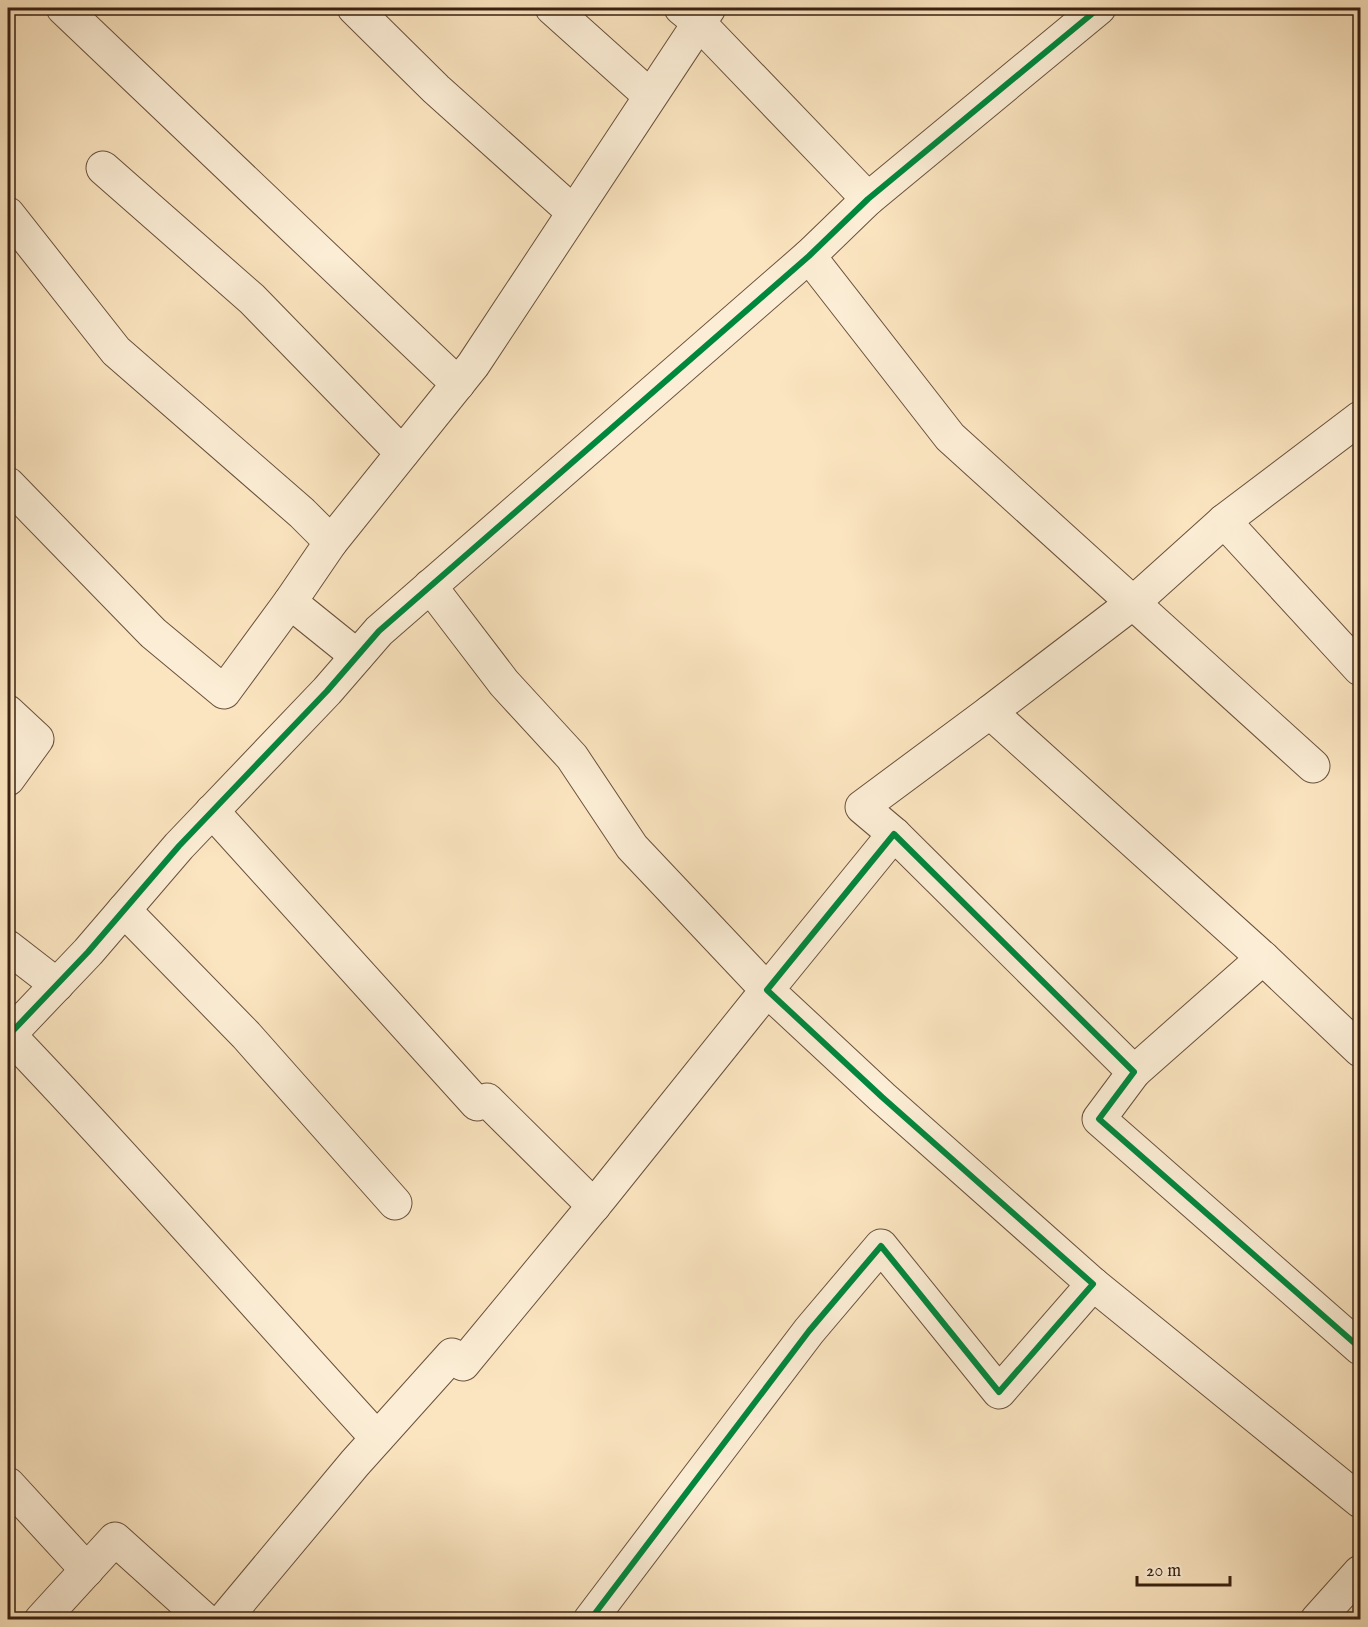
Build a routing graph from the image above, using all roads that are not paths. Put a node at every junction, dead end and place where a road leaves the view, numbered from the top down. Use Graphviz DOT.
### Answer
graph roads {
  1 [pos="63,8"];
  2 [pos="354,8"];
  3 [pos="552,8"];
  4 [pos="1099,8"];
  5 [pos="696,12"];
  6 [pos="649,95"];
  7 [pos="104,168"];
  8 [pos="868,200"];
  9 [pos="573,212"];
  10 [pos="8,214"];
  11 [pos="809,256"];
  12 [pos="458,384"];
  13 [pos="1360,418"];
  14 [pos="402,453"];
  15 [pos="8,484"];
  16 [pos="1224,521"];
  17 [pos="331,542"];
  18 [pos="430,586"];
  19 [pos="290,602"];
  20 [pos="1134,602"];
  21 [pos="357,656"];
  22 [pos="1360,669"];
  23 [pos="8,712"];
  24 [pos="990,712"];
  25 [pos="1313,766"];
  26 [pos="8,779"];
  27 [pos="213,811"];
  28 [pos="894,834"];
  29 [pos="124,910"];
  30 [pos="8,947"];
  31 [pos="1263,958"];
  32 [pos="57,985"];
  33 [pos="766,990"];
  34 [pos="8,1036"];
  35 [pos="1360,1050"];
  36 [pos="1134,1072"];
  37 [pos="395,1203"];
  38 [pos="594,1206"];
  39 [pos="1093,1284"];
  40 [pos="1360,1348"];
  41 [pos="377,1438"];
  42 [pos="8,1484"];
  43 [pos="1360,1501"];
  44 [pos="87,1570"];
  45 [pos="1360,1572"];
  46 [pos="41,1620"];
  47 [pos="205,1620"];
  48 [pos="224,1620"];
  49 [pos="590,1620"];
  50 [pos="1317,1620"];
  1 -- 12 [label="street"];
  2 -- 9 [label="street"];
  3 -- 6 [label="street"];
  4 -- 8 [label="street"];
  5 -- 6 [label="street"];
  5 -- 8 [label="street"];
  6 -- 9 [label="street"];
  7 -- 14 [label="street"];
  8 -- 11 [label="street"];
  9 -- 12 [label="street"];
  10 -- 17 [label="street"];
  11 -- 18 [label="street"];
  11 -- 20 [label="street"];
  12 -- 14 [label="street"];
  13 -- 16 [label="street"];
  14 -- 17 [label="street"];
  15 -- 19 [label="street"];
  16 -- 20 [label="street"];
  16 -- 22 [label="street"];
  17 -- 19 [label="street"];
  18 -- 21 [label="street"];
  18 -- 33 [label="street"];
  19 -- 21 [label="street"];
  20 -- 24 [label="street"];
  20 -- 25 [label="street"];
  21 -- 27 [label="street"];
  23 -- 26 [label="street"];
  24 -- 28 [label="street"];
  24 -- 31 [label="street"];
  27 -- 29 [label="street"];
  27 -- 38 [label="street"];
  28 -- 33 [label="street"];
  28 -- 36 [label="street"];
  29 -- 32 [label="street"];
  29 -- 37 [label="street"];
  30 -- 32 [label="street"];
  31 -- 35 [label="street"];
  31 -- 36 [label="street"];
  32 -- 34 [label="street"];
  33 -- 38 [label="street"];
  33 -- 39 [label="street"];
  34 -- 41 [label="street"];
  36 -- 40 [label="street"];
  38 -- 41 [label="street"];
  39 -- 43 [label="street"];
  39 -- 49 [label="street"];
  41 -- 48 [label="street"];
  42 -- 44 [label="street"];
  44 -- 46 [label="street"];
  44 -- 47 [label="street"];
  45 -- 50 [label="street"];
}
